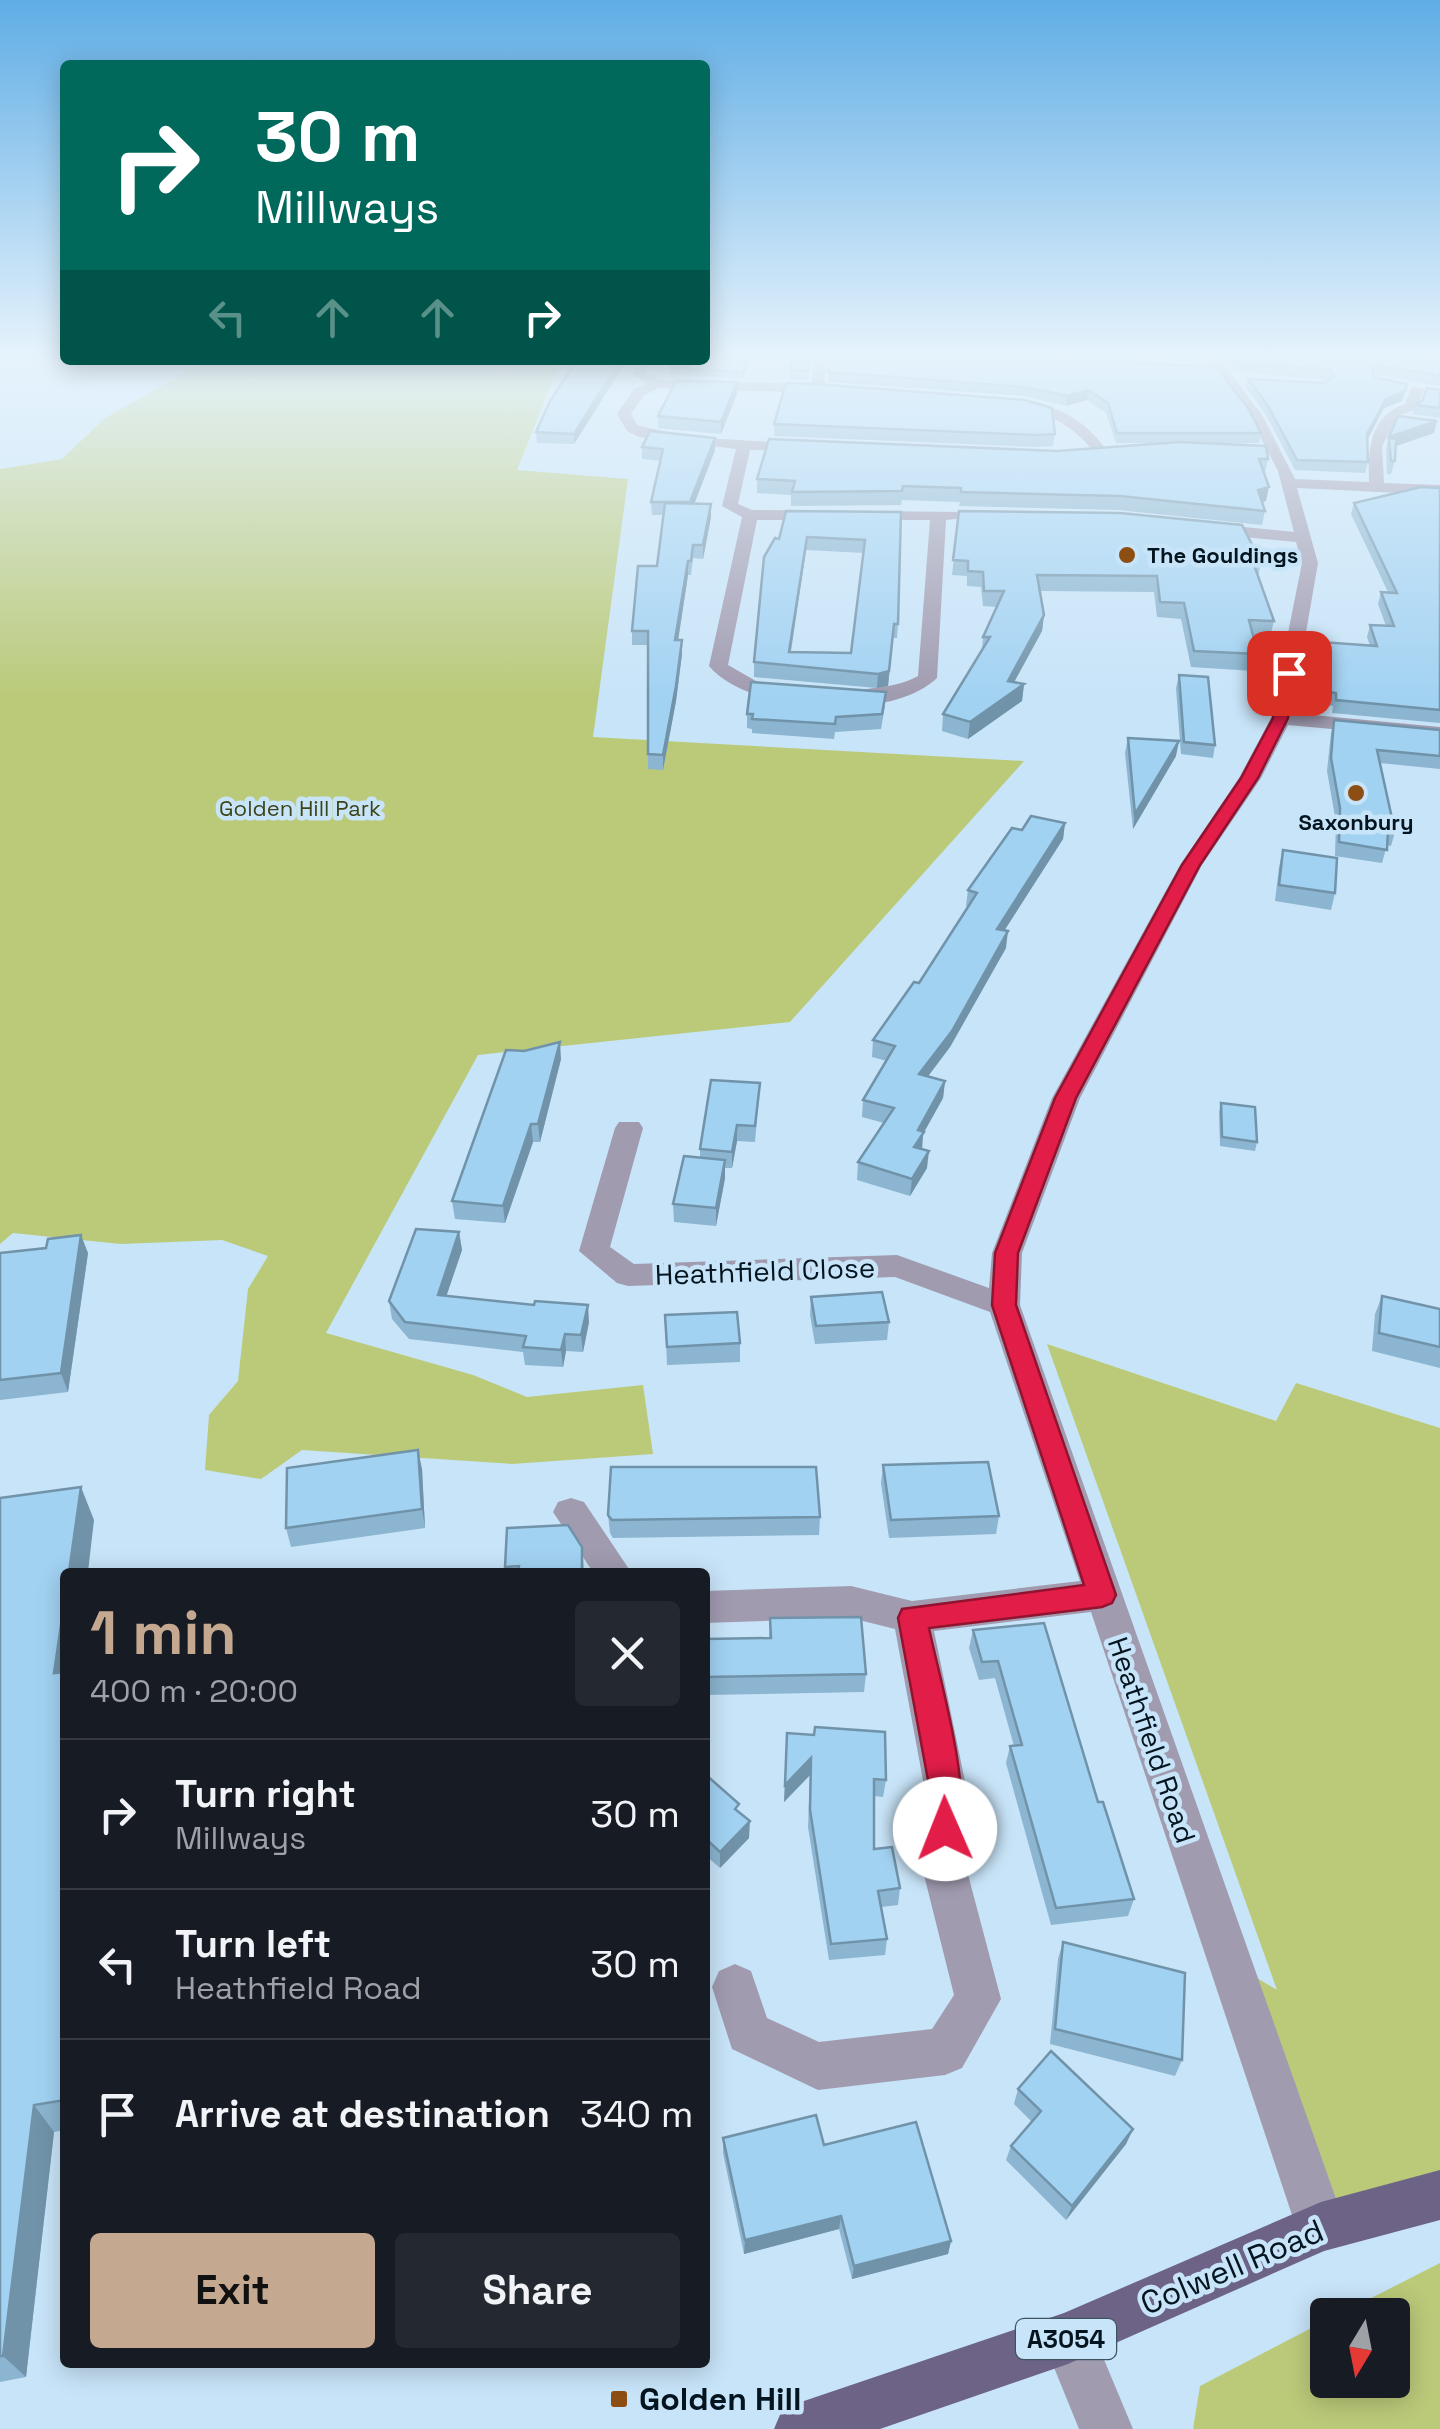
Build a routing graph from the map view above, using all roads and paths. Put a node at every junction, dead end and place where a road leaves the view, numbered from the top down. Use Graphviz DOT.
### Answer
graph roads {
  1 [pos="738,470"];
  2 [pos="1283,470"];
  3 [pos="1377,470"];
  4 [pos="1290,482"];
  5 [pos="1377,487"];
  6 [pos="1440,490"];
  7 [pos="938,514"];
  8 [pos="750,515"];
  9 [pos="974,516"];
  10 [pos="1191,527"];
  11 [pos="1301,538"];
  12 [pos="1280,718"];
  13 [pos="1440,732"];
  14 [pos="629,1128"];
  15 [pos="1004,1305"];
  16 [pos="572,1512"];
  17 [pos="610,1568"];
  18 [pos="1102,1595"];
  19 [pos="710,1607"];
  20 [pos="912,1618"];
  21 [pos="735,1986"];
  22 [pos="1440,2195"];
  23 [pos="1322,2227"];
  24 [pos="1068,2338"];
  25 [pos="801,2429"];
  26 [pos="1106,2429"];
  1 -- 8 [label="street"];
  2 -- 4 [label="street, Heathfield Road"];
  3 -- 5 [label="street"];
  4 -- 5 [label="street"];
  4 -- 11 [label="street, Heathfield Road"];
  5 -- 6 [label="street"];
  7 -- 8 [label="street"];
  7 -- 8 [label="street"];
  7 -- 9 [label="street"];
  10 -- 11 [label="street"];
  11 -- 12 [label="street, Heathfield Road"];
  12 -- 13 [label="street"];
  12 -- 15 [label="street, Heathfield Road"];
  14 -- 15 [label="street, Heathfield Close"];
  15 -- 18 [label="street, Heathfield Road"];
  16 -- 17 [label="street"];
  18 -- 20 [label="street"];
  18 -- 23 [label="street, Heathfield Road"];
  19 -- 20 [label="street"];
  20 -- 21 [label="street"];
  22 -- 23 [label="main road, Colwell Road / A3054"];
  23 -- 24 [label="main road, Colwell Road / A3054"];
  24 -- 25 [label="main road, Colwell Road / A3054"];
  24 -- 26 [label="street"];
}
